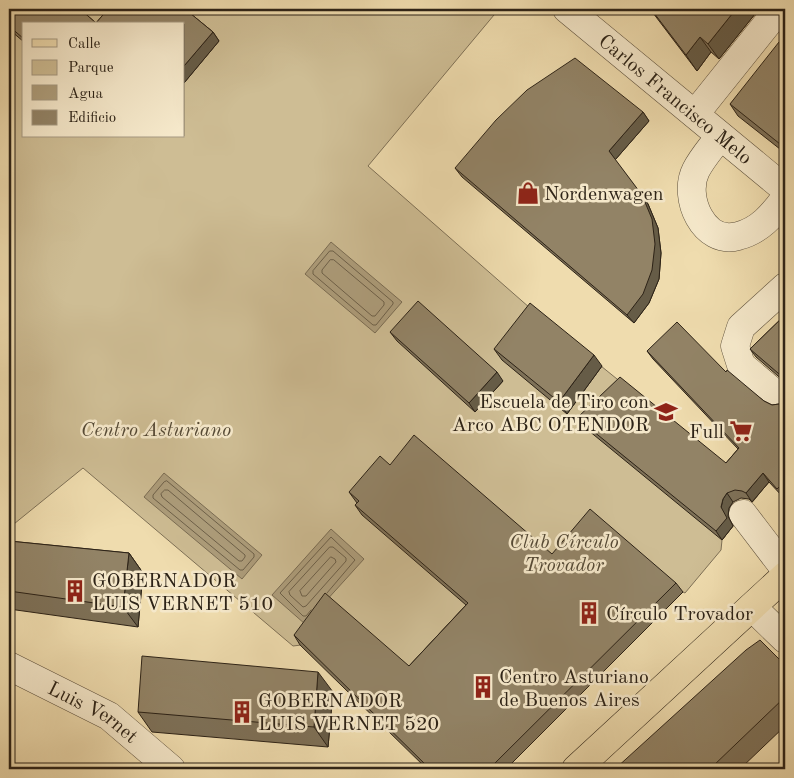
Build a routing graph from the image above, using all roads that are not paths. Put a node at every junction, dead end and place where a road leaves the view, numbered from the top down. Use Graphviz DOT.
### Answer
graph roads {
  1 [pos="567,9"];
  2 [pos="778,9"];
  3 [pos="695,114"];
  4 [pos="720,136"];
  5 [pos="785,189"];
  6 [pos="785,198"];
  7 [pos="785,287"];
  8 [pos="780,398"];
  9 [pos="743,514"];
  10 [pos="785,569"];
  11 [pos="785,576"];
  12 [pos="752,607"];
  13 [pos="785,639"];
  14 [pos="9,666"];
  15 [pos="170,769"];
  16 [pos="576,769"];
  1 -- 3 [label="street, Carlos Francisco Melo"];
  2 -- 3 [label="street"];
  3 -- 4 [label="street, Carlos Francisco Melo"];
  4 -- 5 [label="street, Carlos Francisco Melo"];
  4 -- 6 [label="street"];
  7 -- 8 [label="street"];
  9 -- 10 [label="street"];
  11 -- 12 [label="main road"];
  12 -- 13 [label="street"];
  12 -- 16 [label="main road"];
  14 -- 15 [label="street, Luis Vernet"];
}
